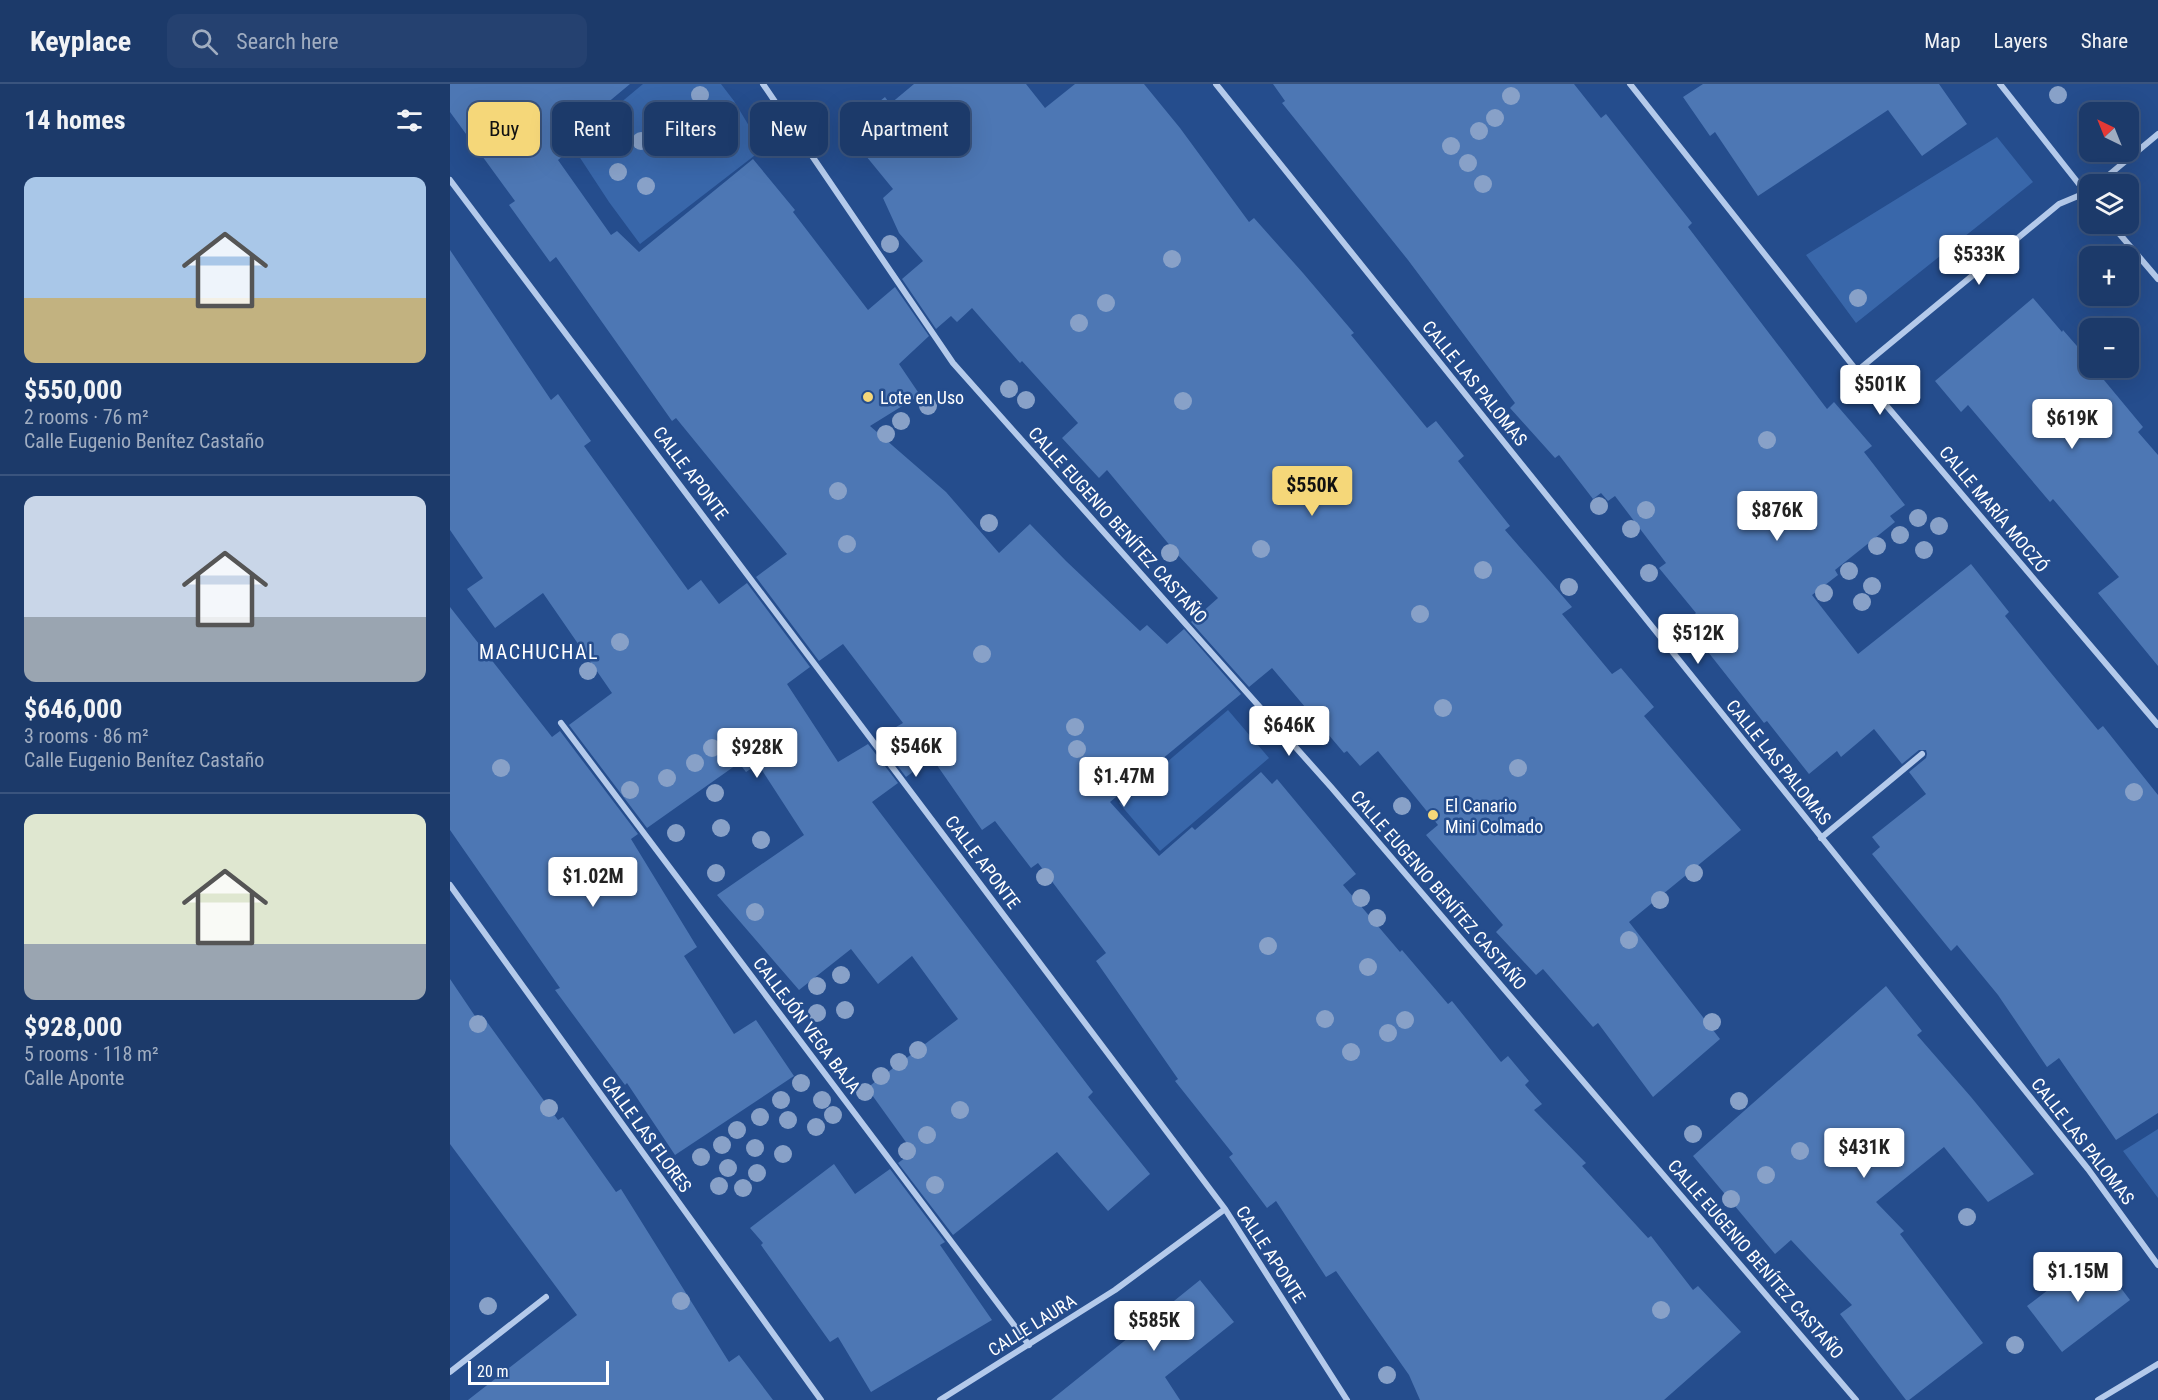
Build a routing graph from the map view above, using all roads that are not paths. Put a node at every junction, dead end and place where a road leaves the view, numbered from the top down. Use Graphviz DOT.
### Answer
graph roads {
  1 [pos="763,84"];
  2 [pos="1216,84"];
  3 [pos="1630,84"];
  4 [pos="2000,84"];
  5 [pos="2158,134"];
  6 [pos="2110,174"];
  7 [pos="450,180"];
  8 [pos="2079,183"];
  9 [pos="2079,197"];
  10 [pos="2120,234"];
  11 [pos="2158,279"];
  12 [pos="1857,371"];
  13 [pos="561,723"];
  14 [pos="2158,725"];
  15 [pos="1922,754"];
  16 [pos="1821,838"];
  17 [pos="450,885"];
  18 [pos="1225,1209"];
  19 [pos="2158,1265"];
  20 [pos="546,1297"];
  21 [pos="1029,1345"];
  22 [pos="2158,1364"];
  23 [pos="450,1372"];
  24 [pos="821,1400"];
  25 [pos="940,1400"];
  26 [pos="1347,1400"];
  27 [pos="1856,1400"];
  28 [pos="2098,1400"];
  1 -- 27 [label="street, CALLE EUGENIO BENÍTEZ CASTAÑO"];
  2 -- 16 [label="street, CALLE LAS PALOMAS"];
  3 -- 12 [label="street, CALLE MARÍA MOCZÓ"];
  4 -- 8 [label="street"];
  5 -- 6 [label="street"];
  7 -- 18 [label="street, CALLE APONTE"];
  9 -- 12 [label="street"];
  10 -- 11 [label="street"];
  12 -- 14 [label="street, CALLE MARÍA MOCZÓ"];
  13 -- 21 [label="street, CALLEJÓN VEGA BAJA"];
  15 -- 16 [label="street"];
  16 -- 19 [label="street, CALLE LAS PALOMAS"];
  17 -- 24 [label="street, CALLE LAS FLORES"];
  18 -- 21 [label="street, CALLE LAURA"];
  18 -- 26 [label="street, CALLE APONTE"];
  20 -- 23 [label="street"];
  21 -- 25 [label="street, CALLE LAURA"];
  22 -- 28 [label="street"];
}
